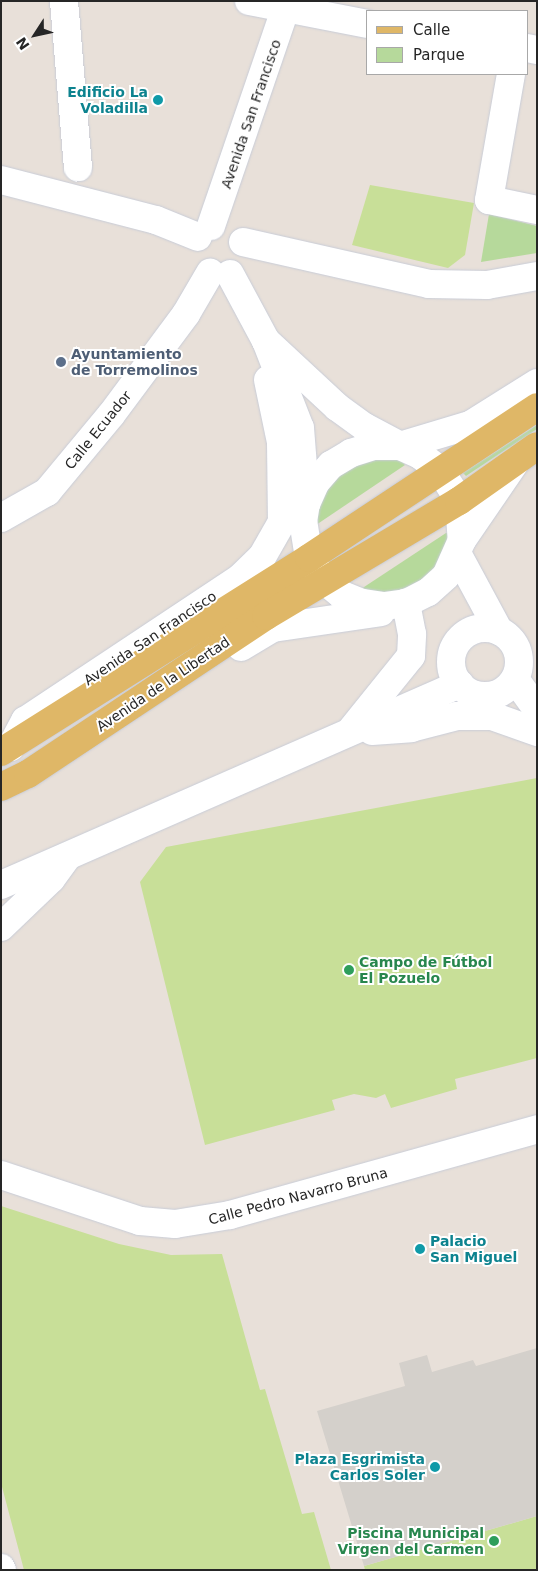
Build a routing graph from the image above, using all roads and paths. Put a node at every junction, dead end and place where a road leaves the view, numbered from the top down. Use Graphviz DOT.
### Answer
graph roads {
  1 [pos="64,1"];
  2 [pos="249,1"];
  3 [pos="287,6"];
  4 [pos="366,24"];
  5 [pos="511,75"];
  6 [pos="78,167"];
  7 [pos="1,180"];
  8 [pos="537,210"];
  9 [pos="205,232"];
  10 [pos="243,242"];
  11 [pos="220,273"];
  12 [pos="537,276"];
  13 [pos="266,341"];
  14 [pos="537,383"];
  15 [pos="537,407"];
  16 [pos="400,446"];
  17 [pos="528,451"];
  18 [pos="440,470"];
  19 [pos="459,501"];
  20 [pos="306,504"];
  21 [pos="1,518"];
  22 [pos="282,522"];
  23 [pos="460,547"];
  24 [pos="309,558"];
  25 [pos="325,581"];
  26 [pos="406,603"];
  27 [pos="500,631"];
  28 [pos="177,675"];
  29 [pos="456,675"];
  30 [pos="515,678"];
  31 [pos="537,709"];
  32 [pos="537,732"];
  33 [pos="348,734"];
  34 [pos="6,750"];
  35 [pos="1,786"];
  36 [pos="69,853"];
  37 [pos="1,885"];
  38 [pos="1,927"];
  39 [pos="537,1129"];
  40 [pos="1,1174"];
  1 -- 6 [label="street"];
  2 -- 3 [label="street"];
  3 -- 4 [label="street"];
  3 -- 9 [label="street, Avenida San Francisco"];
  5 -- 8 [label="street"];
  7 -- 9 [label="street"];
  9 -- 10 [label="street"];
  9 -- 11 [label="street"];
  10 -- 11 [label="street"];
  10 -- 12 [label="street"];
  11 -- 13 [label="street"];
  11 -- 21 [label="street, Calle Ecuador"];
  13 -- 16 [label="street"];
  13 -- 20 [label="street"];
  13 -- 22 [label="street"];
  14 -- 16 [label="street"];
  15 -- 18 [label="main road, Avenida de la Libertad"];
  16 -- 18 [label="street"];
  16 -- 20 [label="street"];
  17 -- 19 [label="main road, Avenida de la Libertad"];
  17 -- 23 [label="street"];
  18 -- 19 [label="street"];
  18 -- 24 [label="main road, Avenida de la Libertad"];
  19 -- 23 [label="street"];
  19 -- 25 [label="main road, Avenida de la Libertad"];
  20 -- 22 [label="street, Avenida San Francisco"];
  20 -- 24 [label="street"];
  22 -- 34 [label="street, Avenida San Francisco"];
  23 -- 26 [label="street"];
  23 -- 27 [label="street"];
  24 -- 25 [label="street"];
  24 -- 34 [label="main road, Avenida de la Libertad"];
  25 -- 26 [label="street"];
  25 -- 28 [label="main road, Avenida de la Libertad"];
  26 -- 28 [label="street"];
  26 -- 29 [label="street"];
  26 -- 33 [label="street"];
  27 -- 29 [label="street"];
  27 -- 30 [label="street"];
  28 -- 35 [label="main road, Avenida de la Libertad"];
  29 -- 30 [label="street"];
  29 -- 33 [label="street"];
  30 -- 31 [label="street"];
  32 -- 33 [label="street"];
  33 -- 36 [label="street"];
  36 -- 37 [label="street"];
  36 -- 38 [label="street"];
  39 -- 40 [label="street, Calle Pedro Navarro Bruna"];
}
